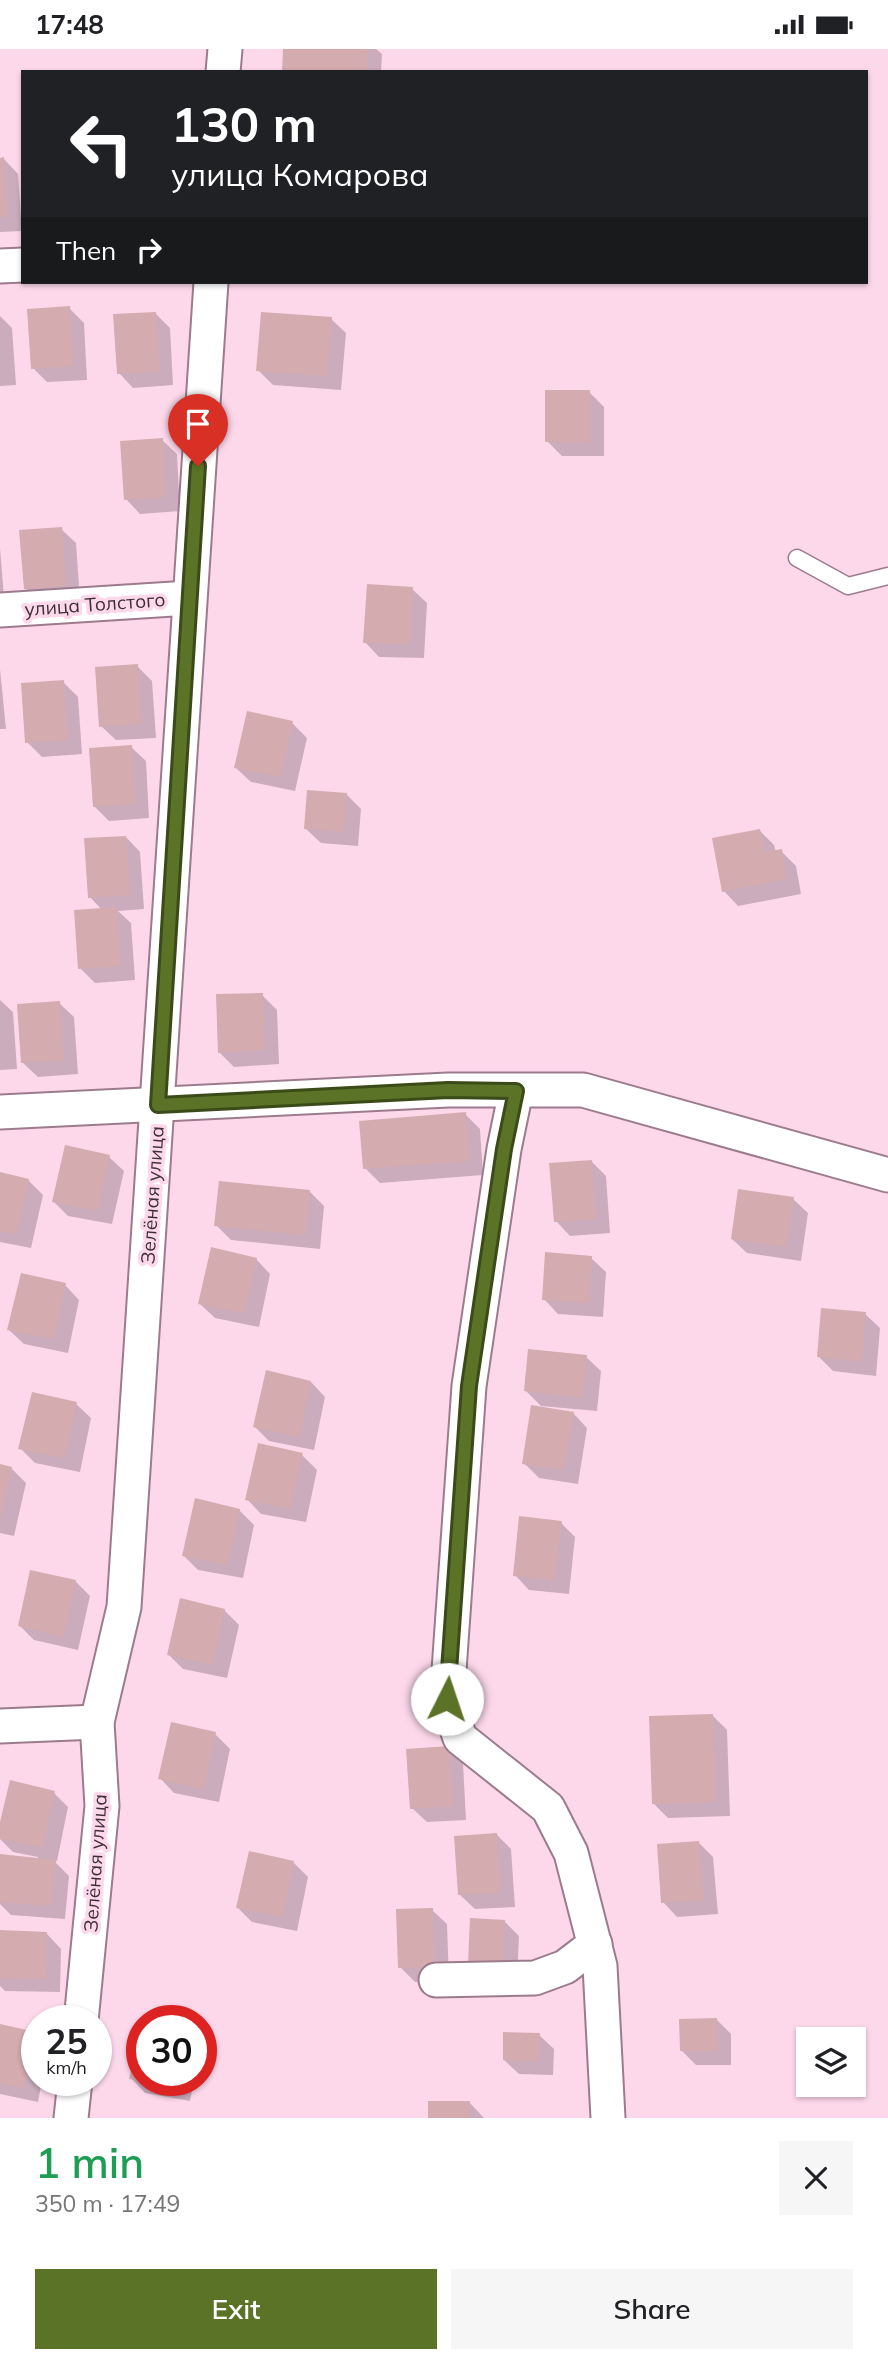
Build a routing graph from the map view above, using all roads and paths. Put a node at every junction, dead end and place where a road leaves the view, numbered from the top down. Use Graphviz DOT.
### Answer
graph roads {
  1 [pos="225,49"];
  2 [pos="223,70"];
  3 [pos="21,265"];
  4 [pos="0,266"];
  5 [pos="211,284"];
  6 [pos="797,558"];
  7 [pos="888,576"];
  8 [pos="189,598"];
  9 [pos="0,610"];
  10 [pos="516,1091"];
  11 [pos="158,1105"];
  12 [pos="0,1112"];
  13 [pos="888,1175"];
  14 [pos="97,1722"];
  15 [pos="0,1726"];
  16 [pos="595,1944"];
  17 [pos="436,1980"];
  18 [pos="83,2005"];
  19 [pos="75,2096"];
  20 [pos="76,2117"];
  21 [pos="608,2118"];
  1 -- 2 [label="street"];
  3 -- 4 [label="street"];
  5 -- 8 [label="street, Зелёная улица"];
  6 -- 7 [label="lane"];
  8 -- 9 [label="street, улица Толстого"];
  8 -- 11 [label="street, Зелёная улица"];
  10 -- 11 [label="street"];
  10 -- 13 [label="street"];
  10 -- 16 [label="street"];
  11 -- 12 [label="street"];
  11 -- 14 [label="street, Зелёная улица"];
  14 -- 15 [label="street"];
  14 -- 18 [label="street, Зелёная улица"];
  16 -- 17 [label="street"];
  16 -- 21 [label="street"];
  19 -- 20 [label="street"];
}
